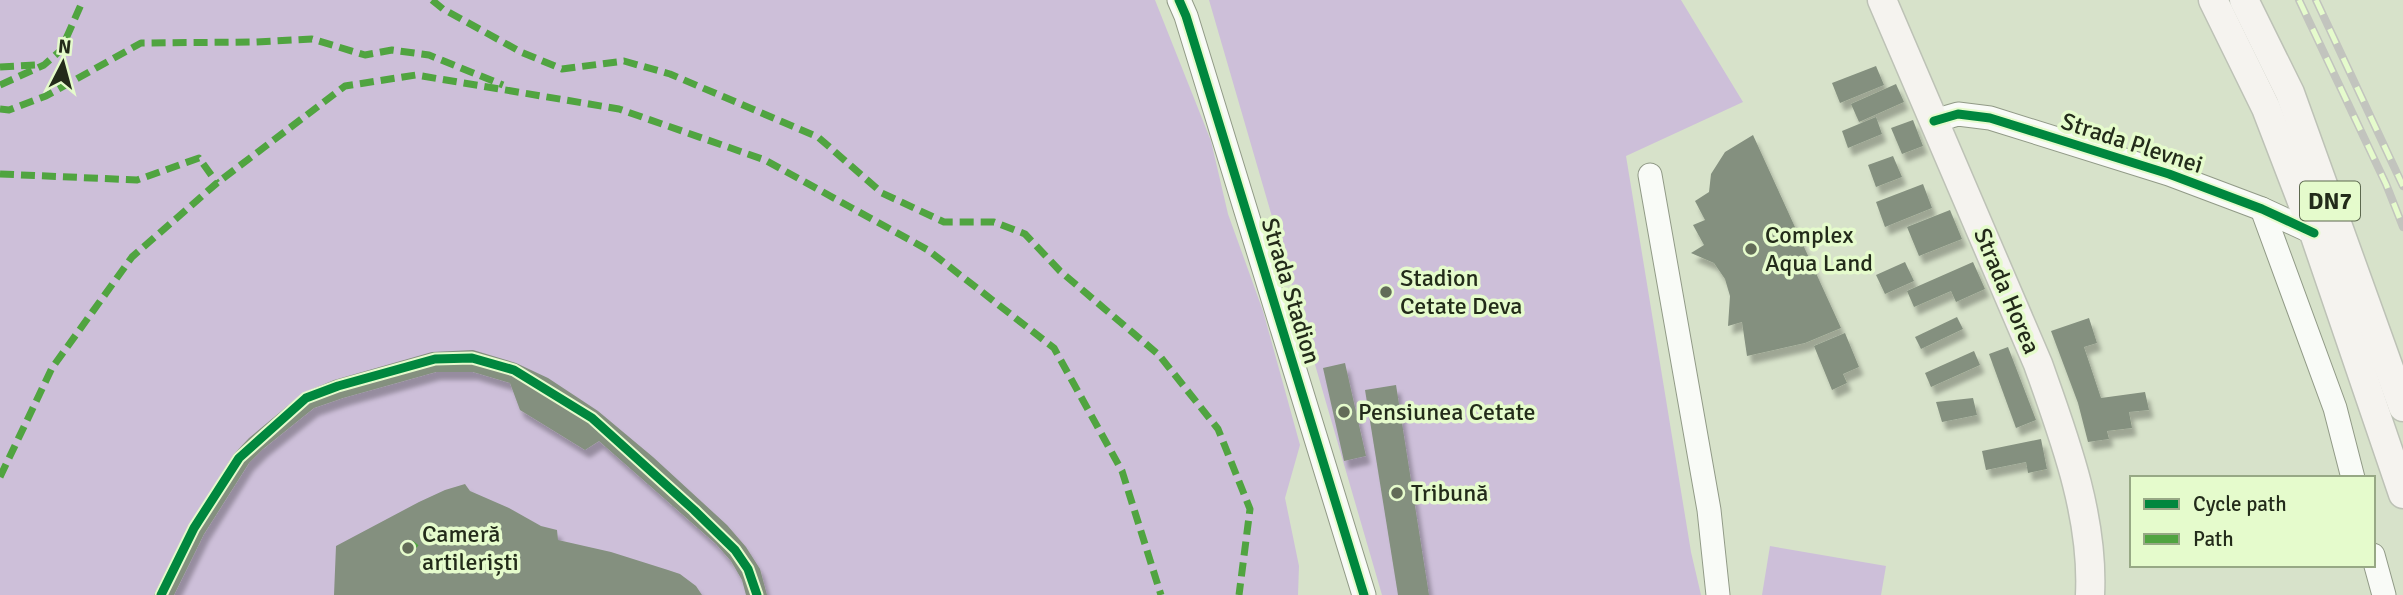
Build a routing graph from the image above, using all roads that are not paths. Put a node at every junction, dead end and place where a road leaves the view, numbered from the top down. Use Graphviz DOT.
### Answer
graph roads {
  1 [pos="1179,0"];
  2 [pos="1882,0"];
  3 [pos="2213,0"];
  4 [pos="2245,0"];
  5 [pos="1934,121"];
  6 [pos="1650,175"];
  7 [pos="2262,209"];
  8 [pos="2314,233"];
  9 [pos="2403,407"];
  10 [pos="2352,476"];
  11 [pos="2403,494"];
  12 [pos="2375,562"];
  13 [pos="1364,595"];
  14 [pos="1717,595"];
  15 [pos="2090,595"];
  16 [pos="2384,595"];
  1 -- 13 [label="street, Strada Stadion"];
  2 -- 5 [label="main road, Strada Horea"];
  3 -- 8 [label="main road, DN7"];
  4 -- 9 [label="main road, DN7"];
  5 -- 7 [label="street, Strada Plevnei"];
  5 -- 15 [label="main road, Strada Horea"];
  6 -- 14 [label="street"];
  7 -- 8 [label="street, Strada Plevnei"];
  7 -- 10 [label="street"];
  8 -- 11 [label="main road, DN7"];
  12 -- 16 [label="street"];
}
